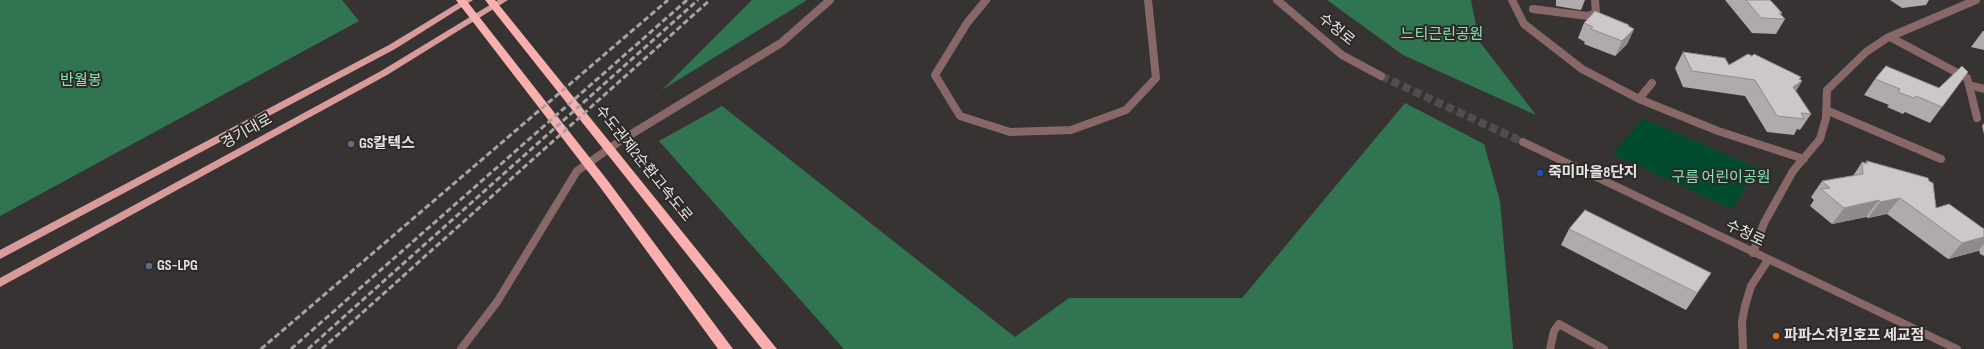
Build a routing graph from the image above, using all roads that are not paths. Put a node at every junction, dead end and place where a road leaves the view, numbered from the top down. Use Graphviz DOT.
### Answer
graph roads {
  1 [pos="461,0"];
  2 [pos="468,0"];
  3 [pos="490,0"];
  4 [pos="504,0"];
  5 [pos="830,0"];
  6 [pos="986,0"];
  7 [pos="1148,0"];
  8 [pos="1277,0"];
  9 [pos="1512,0"];
  10 [pos="1595,0"];
  11 [pos="1975,0"];
  12 [pos="1533,9"];
  13 [pos="1890,37"];
  14 [pos="1381,76"];
  15 [pos="1652,84"];
  16 [pos="1969,85"];
  17 [pos="1984,89"];
  18 [pos="1639,99"];
  19 [pos="1826,110"];
  20 [pos="1977,118"];
  21 [pos="1523,142"];
  22 [pos="1804,159"];
  23 [pos="1941,159"];
  24 [pos="1753,253"];
  25 [pos="0,255"];
  26 [pos="1768,260"];
  27 [pos="0,283"];
  28 [pos="461,349"];
  29 [pos="726,349"];
  30 [pos="770,349"];
  31 [pos="1550,349"];
  32 [pos="1604,349"];
  33 [pos="1743,349"];
  34 [pos="1957,349"];
  1 -- 29 [label="highway"];
  2 -- 25 [label="main road, 경기대로"];
  3 -- 30 [label="highway, 수도권제2순환고속도로"];
  4 -- 27 [label="main road, 경기대로"];
  5 -- 28 [label="street"];
  6 -- 7 [label="street"];
  8 -- 14 [label="street, 수청로"];
  9 -- 18 [label="street"];
  10 -- 12 [label="street"];
  11 -- 13 [label="street"];
  13 -- 16 [label="street"];
  13 -- 19 [label="street"];
  15 -- 18 [label="street"];
  16 -- 17 [label="street"];
  16 -- 20 [label="street"];
  18 -- 22 [label="street"];
  19 -- 22 [label="street"];
  19 -- 23 [label="street"];
  21 -- 24 [label="street, 수청로"];
  22 -- 24 [label="street"];
  24 -- 26 [label="street, 수청로"];
  26 -- 33 [label="street"];
  26 -- 34 [label="street, 수청로"];
  31 -- 32 [label="street"];
}
